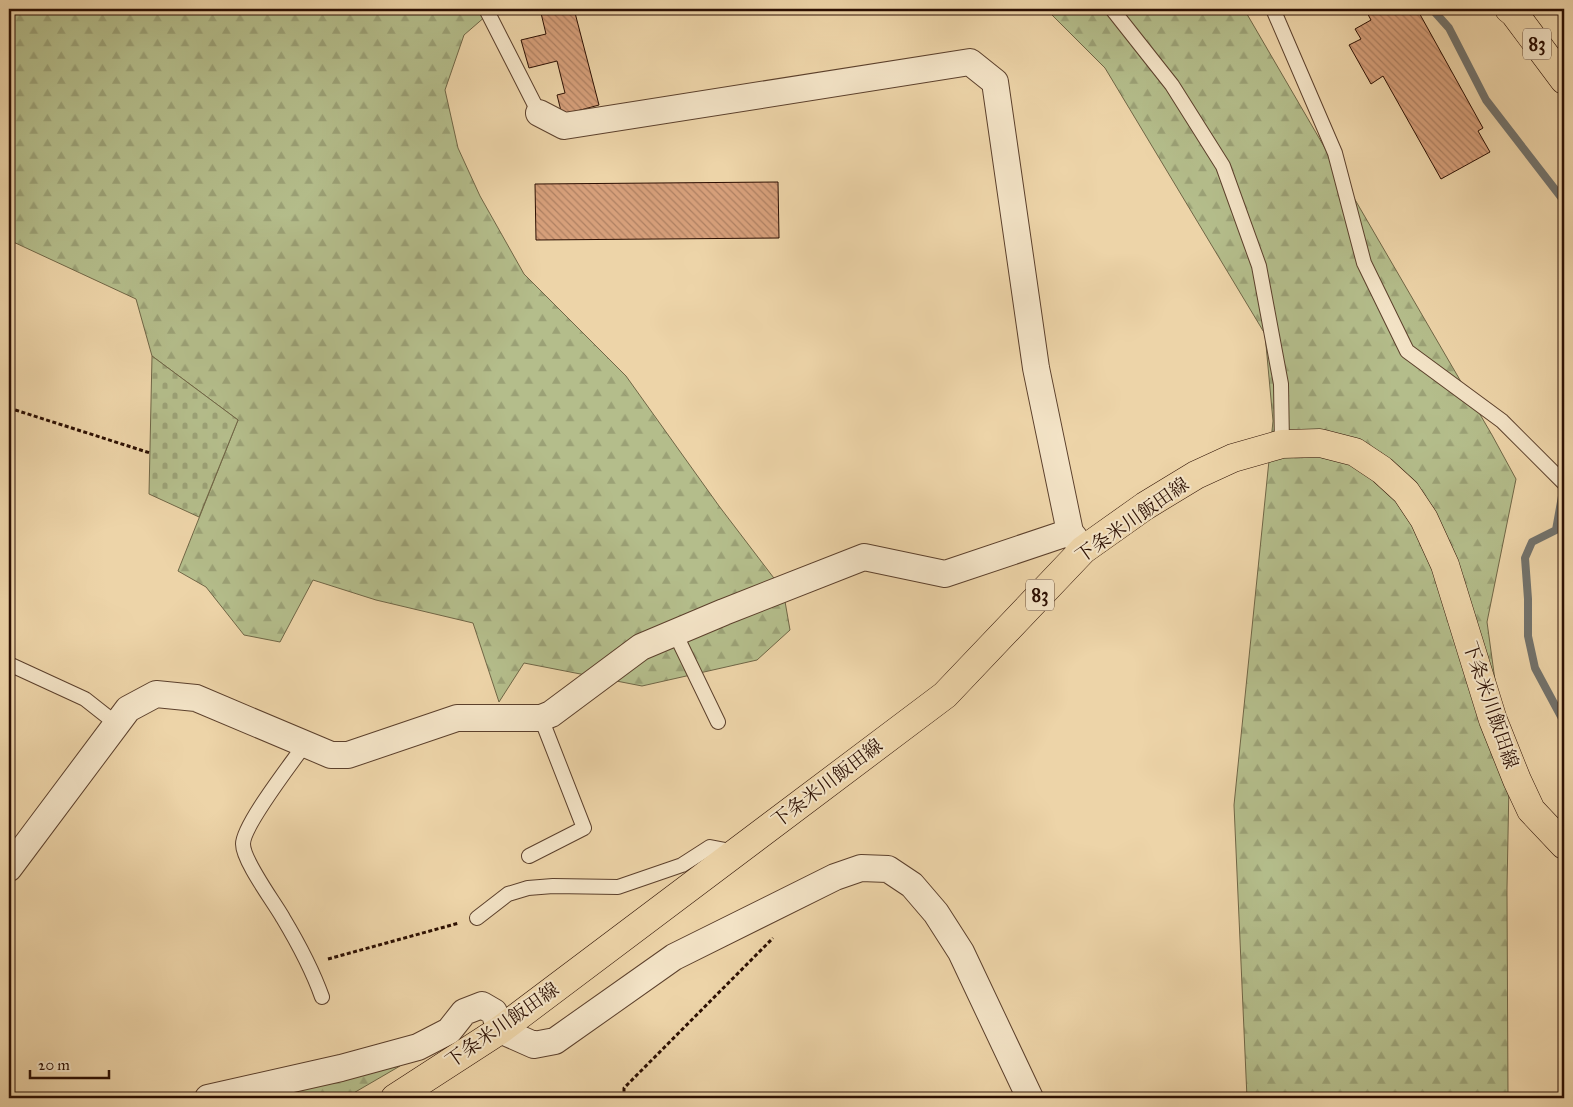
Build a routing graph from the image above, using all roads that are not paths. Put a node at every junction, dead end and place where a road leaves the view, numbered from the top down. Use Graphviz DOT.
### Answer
graph roads {
  1 [pos="486,9"];
  2 [pos="1112,9"];
  3 [pos="1273,9"];
  4 [pos="1509,9"];
  5 [pos="1564,80"];
  6 [pos="539,113"];
  7 [pos="1282,444"];
  8 [pos="1564,483"];
  9 [pos="1077,541"];
  10 [pos="675,633"];
  11 [pos="9,664"];
  12 [pos="541,718"];
  13 [pos="718,722"];
  14 [pos="118,725"];
  15 [pos="306,744"];
  16 [pos="1564,844"];
  17 [pos="736,852"];
  18 [pos="529,856"];
  19 [pos="9,868"];
  20 [pos="477,918"];
  21 [pos="322,997"];
  22 [pos="500,1030"];
  23 [pos="208,1098"];
  24 [pos="395,1098"];
  25 [pos="1030,1098"];
  1 -- 6 [label="lane"];
  2 -- 7 [label="lane"];
  3 -- 8 [label="lane"];
  4 -- 5 [label="main road, 83"];
  6 -- 9 [label="street"];
  7 -- 9 [label="main road, 下条米川飯田線 / 83"];
  7 -- 16 [label="main road, 下条米川飯田線 / 83"];
  9 -- 10 [label="street"];
  9 -- 17 [label="main road, 下条米川飯田線 / 83"];
  10 -- 12 [label="street"];
  10 -- 13 [label="lane"];
  11 -- 14 [label="lane"];
  12 -- 15 [label="street"];
  12 -- 18 [label="lane"];
  14 -- 15 [label="street"];
  14 -- 19 [label="street"];
  15 -- 21 [label="lane"];
  17 -- 20 [label="lane"];
  17 -- 22 [label="main road, 下条米川飯田線 / 83"];
  22 -- 23 [label="street"];
  22 -- 24 [label="main road, 下条米川飯田線 / 83"];
  22 -- 25 [label="street"];
}
